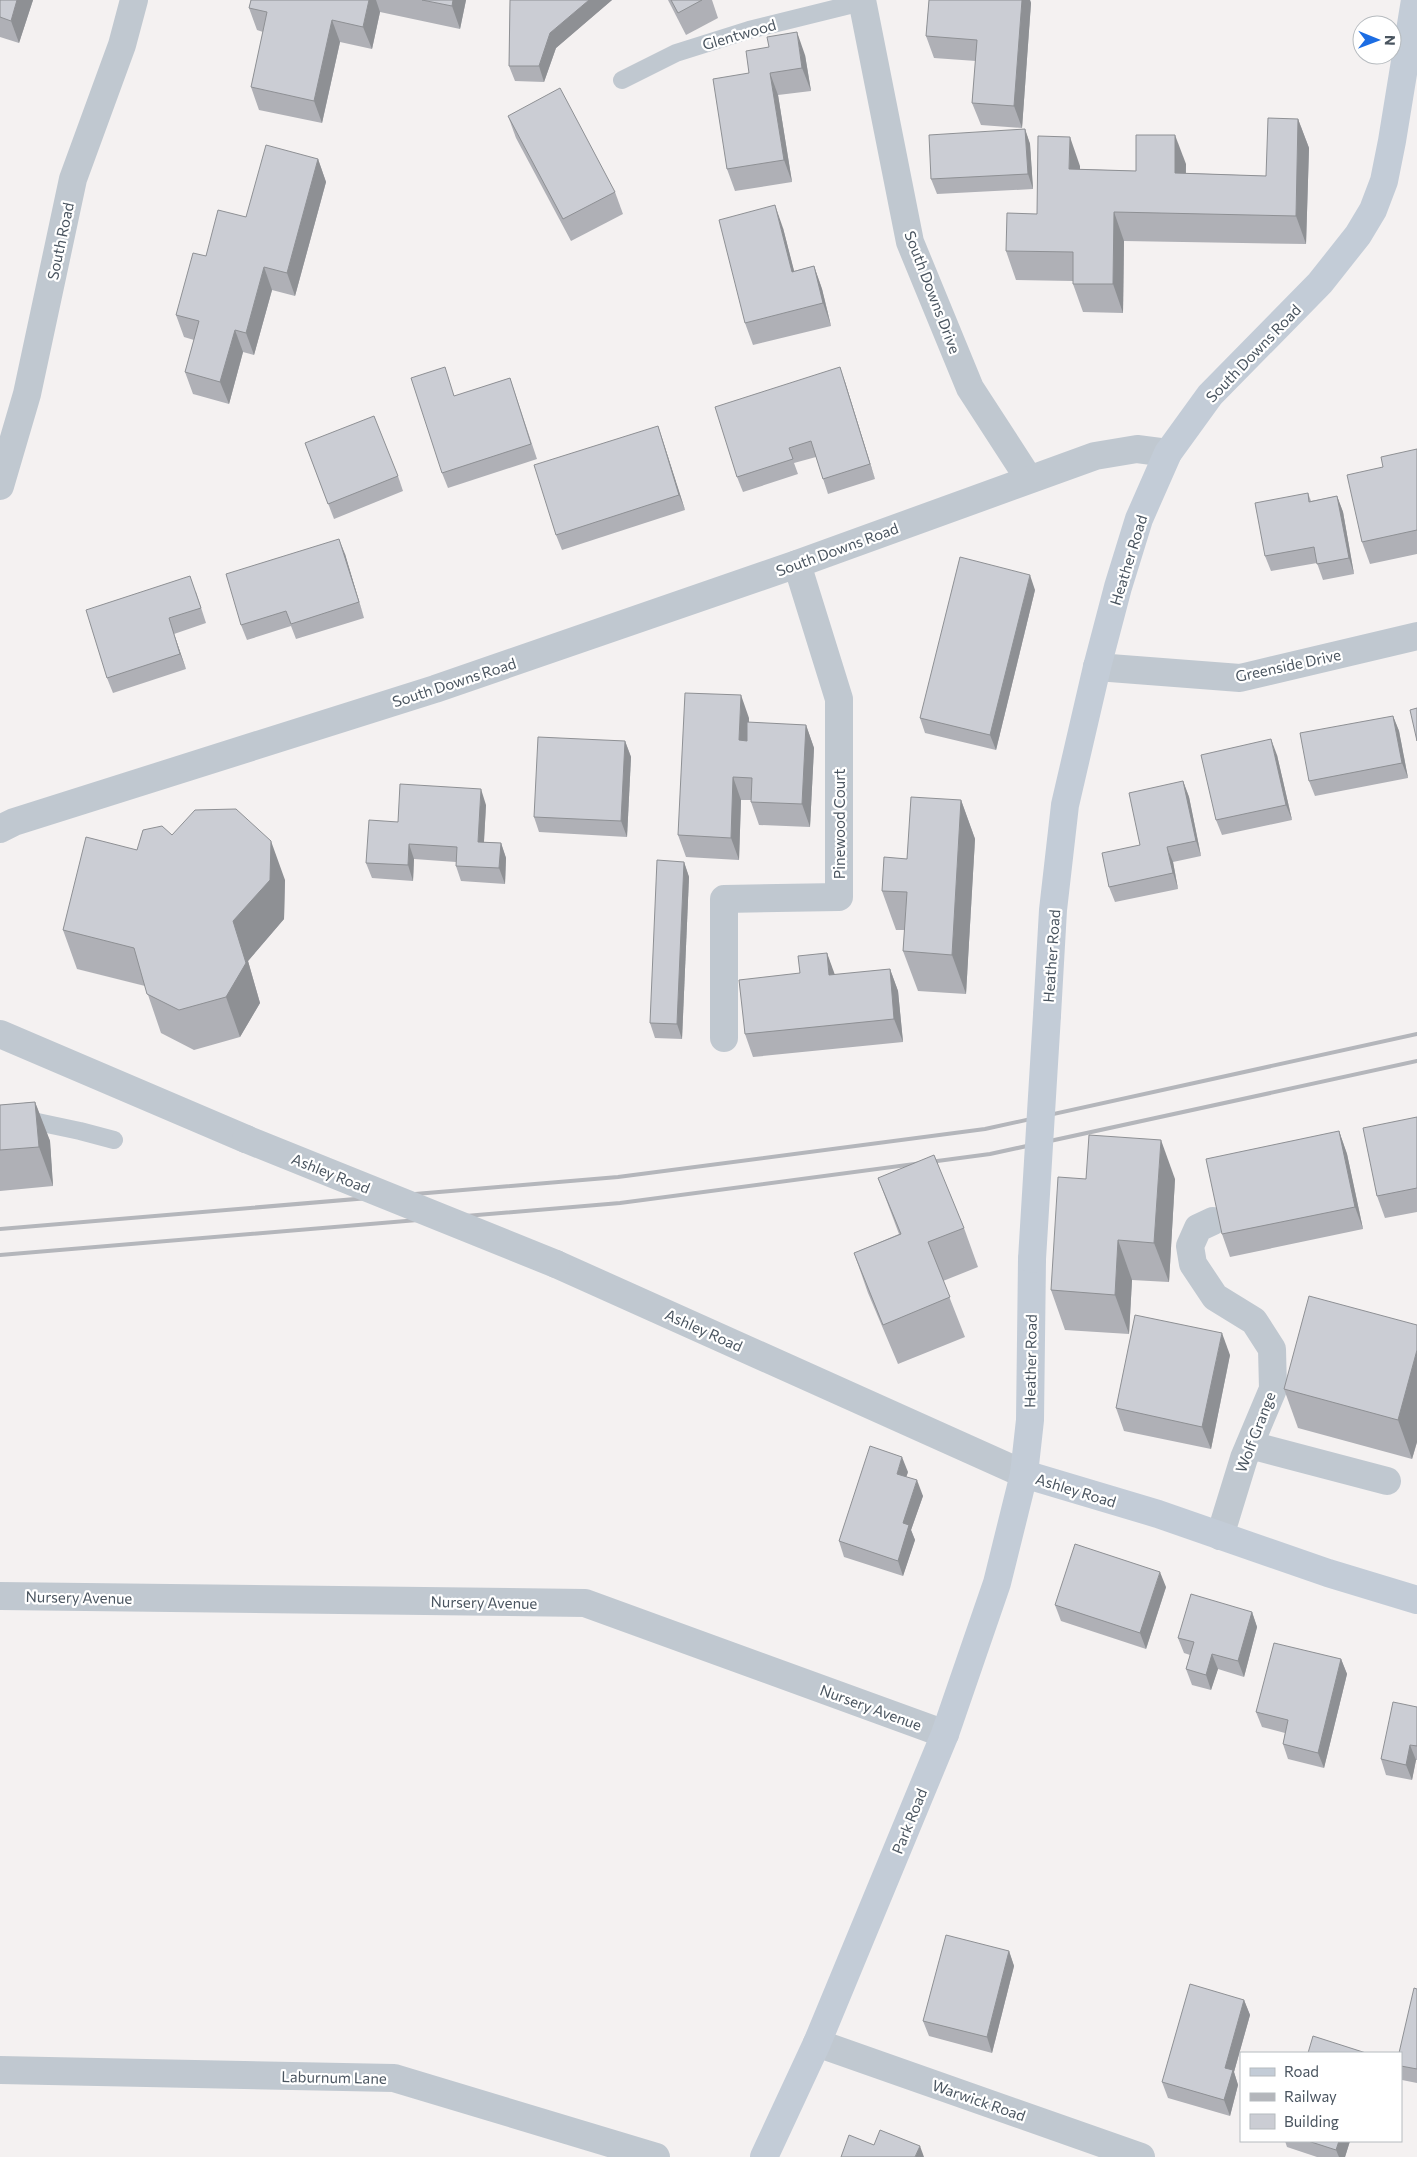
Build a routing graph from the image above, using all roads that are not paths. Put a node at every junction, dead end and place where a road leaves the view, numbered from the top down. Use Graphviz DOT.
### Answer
graph roads {
  1 [pos="134,0"];
  2 [pos="1414,0"];
  3 [pos="862,1"];
  4 [pos="622,80"];
  5 [pos="1168,453"];
  6 [pos="1029,479"];
  7 [pos="0,486"];
  8 [pos="796,564"];
  9 [pos="1417,636"];
  10 [pos="1097,667"];
  11 [pos="0,829"];
  12 [pos="0,1034"];
  13 [pos="724,1038"];
  14 [pos="0,1114"];
  15 [pos="114,1140"];
  16 [pos="1213,1221"];
  17 [pos="1250,1445"];
  18 [pos="1024,1474"];
  19 [pos="1387,1481"];
  20 [pos="1220,1536"];
  21 [pos="0,1596"];
  22 [pos="1417,1600"];
  23 [pos="945,1734"];
  24 [pos="817,2043"];
  25 [pos="0,2070"];
  26 [pos="656,2157"];
  27 [pos="764,2157"];
  28 [pos="1141,2157"];
  1 -- 7 [label="street, South Road"];
  2 -- 5 [label="main road, South Downs Road"];
  3 -- 4 [label="lane, Glentwood"];
  3 -- 6 [label="street, South Downs Drive"];
  5 -- 6 [label="street, South Downs Road"];
  5 -- 10 [label="main road, Heather Road"];
  6 -- 8 [label="street, South Downs Road"];
  8 -- 11 [label="street, South Downs Road"];
  8 -- 13 [label="street, Pinewood Court"];
  9 -- 10 [label="street, Greenside Drive"];
  10 -- 18 [label="main road, Heather Road, bridge"];
  12 -- 18 [label="street, Ashley Road, bridge"];
  14 -- 15 [label="lane"];
  16 -- 17 [label="street, Wolf Grange"];
  17 -- 19 [label="street"];
  17 -- 20 [label="street, Wolf Grange"];
  18 -- 20 [label="main road, Ashley Road"];
  18 -- 23 [label="main road, Park Road"];
  20 -- 22 [label="main road, Ashley Road"];
  21 -- 23 [label="street, Nursery Avenue"];
  23 -- 24 [label="main road, Park Road"];
  24 -- 27 [label="main road, Park Road"];
  24 -- 28 [label="street, Warwick Road"];
  25 -- 26 [label="street, Laburnum Lane"];
}
